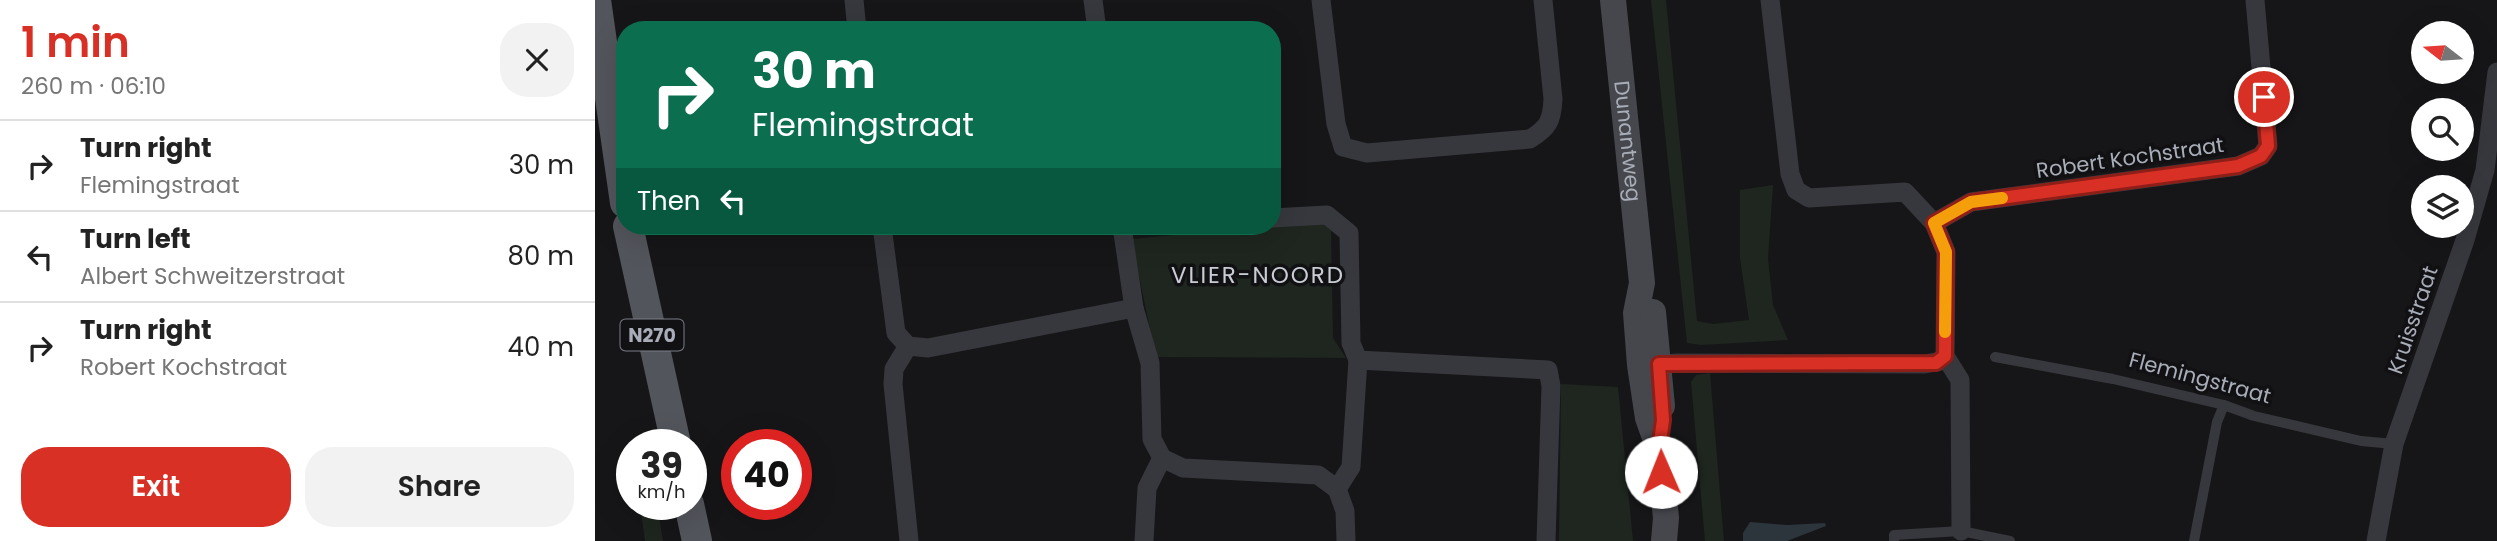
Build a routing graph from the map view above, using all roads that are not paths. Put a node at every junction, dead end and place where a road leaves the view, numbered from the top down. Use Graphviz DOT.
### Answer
graph roads {
  1 [pos="596,0"];
  2 [pos="853,0"];
  3 [pos="1093,0"];
  4 [pos="1321,0"];
  5 [pos="1543,0"];
  6 [pos="1613,0"];
  7 [pos="1770,0"];
  8 [pos="2255,0"];
  9 [pos="856,21"];
  10 [pos="1096,21"];
  11 [pos="2497,72"];
  12 [pos="616,140"];
  13 [pos="1281,218"];
  14 [pos="1934,223"];
  15 [pos="630,235"];
  16 [pos="883,235"];
  17 [pos="1123,235"];
  18 [pos="1134,308"];
  19 [pos="908,346"];
  20 [pos="1945,356"];
  21 [pos="1995,358"];
  22 [pos="1358,360"];
  23 [pos="1649,364"];
  24 [pos="2224,405"];
  25 [pos="673,429"];
  26 [pos="2394,444"];
  27 [pos="1161,458"];
  28 [pos="1337,489"];
  29 [pos="692,520"];
  30 [pos="1961,531"];
  31 [pos="1669,533"];
  32 [pos="697,541"];
  33 [pos="909,541"];
  34 [pos="1144,541"];
  35 [pos="1346,541"];
  36 [pos="1546,541"];
  37 [pos="1894,541"];
  38 [pos="2010,541"];
  39 [pos="2194,541"];
  40 [pos="2376,541"];
  1 -- 12 [label="main road"];
  2 -- 9 [label="street"];
  3 -- 10 [label="street"];
  4 -- 5 [label="street"];
  6 -- 23 [label="street, Dunantweg"];
  7 -- 14 [label="street"];
  8 -- 14 [label="street, Robert Kochstraat"];
  11 -- 26 [label="street, Kruisstraat"];
  13 -- 22 [label="street"];
  14 -- 20 [label="street"];
  15 -- 25 [label="main road, N270"];
  16 -- 19 [label="street"];
  17 -- 18 [label="street"];
  18 -- 19 [label="street"];
  18 -- 27 [label="street"];
  19 -- 33 [label="street"];
  20 -- 23 [label="street"];
  20 -- 30 [label="street"];
  21 -- 24 [label="lane, Flemingstraat"];
  22 -- 28 [label="street"];
  22 -- 36 [label="street"];
  23 -- 31 [label="street, Dunantweg"];
  24 -- 26 [label="lane, Flemingstraat"];
  24 -- 39 [label="lane"];
  26 -- 40 [label="street, Kruisstraat"];
  27 -- 28 [label="street"];
  27 -- 34 [label="street"];
  28 -- 35 [label="street"];
  29 -- 32 [label="main road"];
  30 -- 37 [label="lane"];
  30 -- 38 [label="lane"];
}
